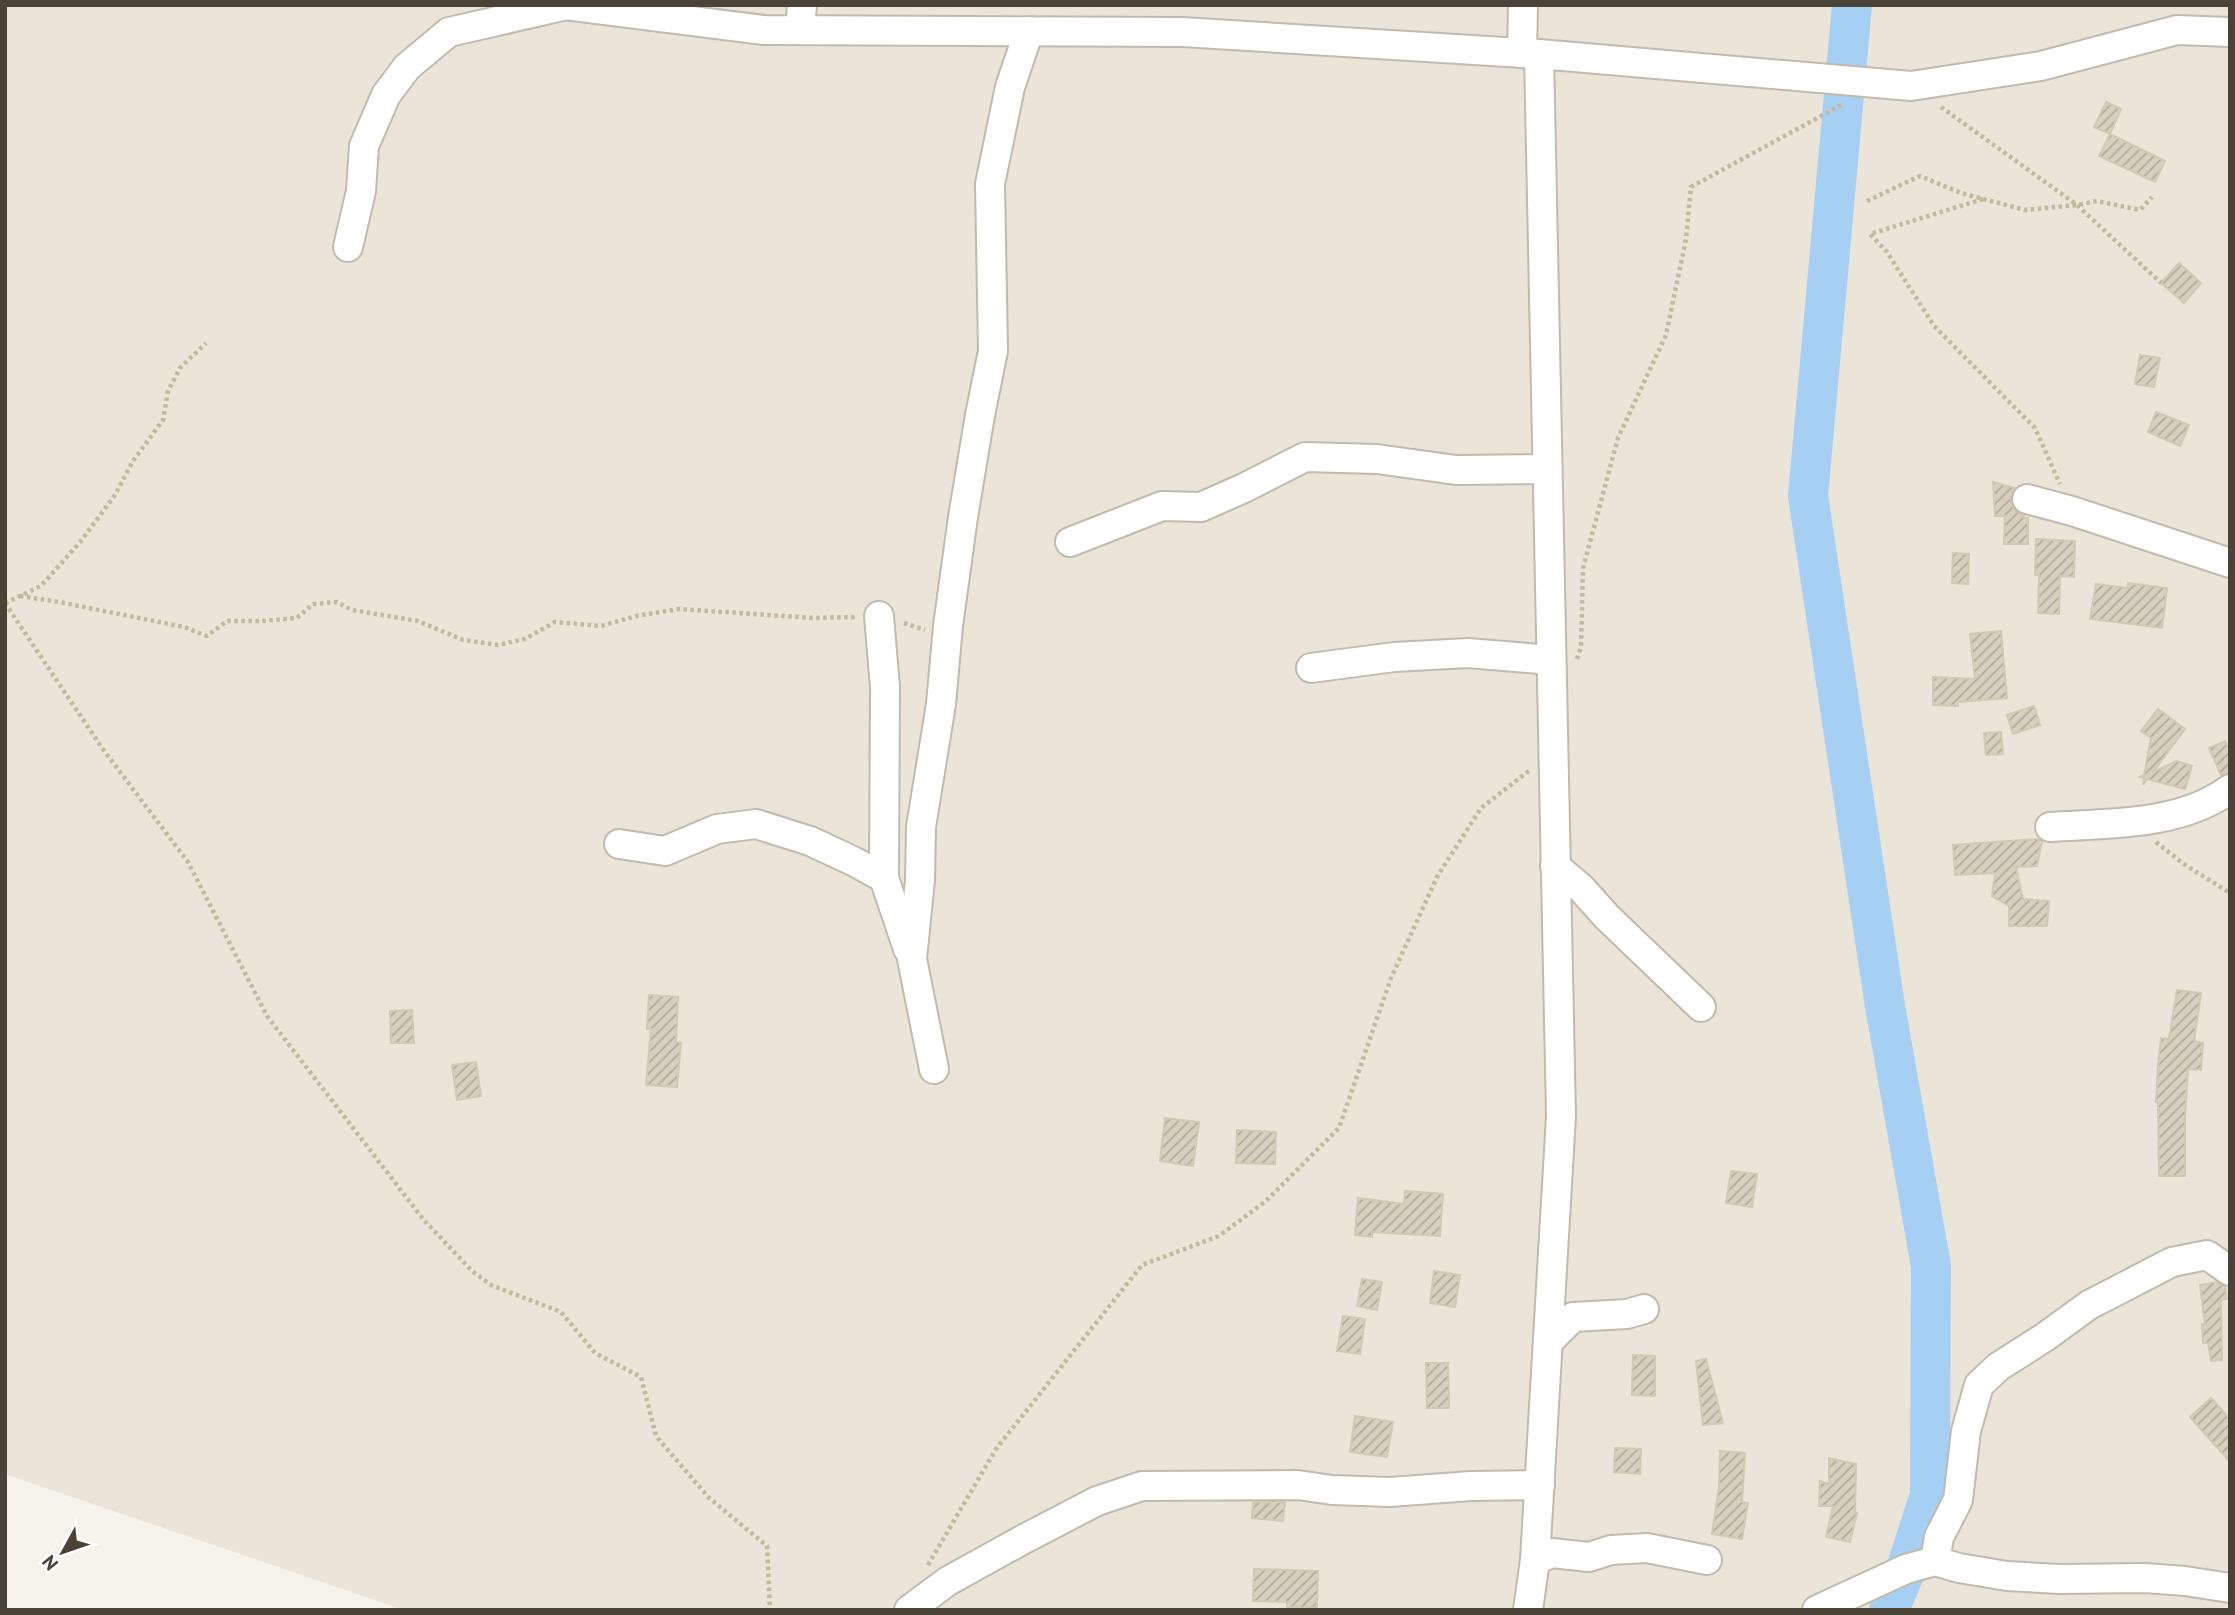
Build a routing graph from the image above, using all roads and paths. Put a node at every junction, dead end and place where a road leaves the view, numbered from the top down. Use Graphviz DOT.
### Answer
graph roads {
  1 [pos="566,5"];
  2 [pos="1524,5"];
  3 [pos="801,18"];
  4 [pos="1029,31"];
  5 [pos="2230,32"];
  6 [pos="1530,53"];
  7 [pos="1911,86"];
  8 [pos="1855,101"];
  9 [pos="2152,197"];
  10 [pos="1983,199"];
  11 [pos="1867,201"];
  12 [pos="2077,205"];
  13 [pos="348,247"];
  14 [pos="2161,283"];
  15 [pos="206,343"];
  16 [pos="1547,469"];
  17 [pos="2027,499"];
  18 [pos="2071,511"];
  19 [pos="1070,542"];
  20 [pos="2230,563"];
  21 [pos="20,596"];
  22 [pos="5,603"];
  23 [pos="879,616"];
  24 [pos="948,626"];
  25 [pos="1563,666"];
  26 [pos="1311,668"];
  27 [pos="1553,758"];
  28 [pos="2230,789"];
  29 [pos="2128,821"];
  30 [pos="2050,827"];
  31 [pos="619,844"];
  32 [pos="1555,866"];
  33 [pos="884,878"];
  34 [pos="2230,893"];
  35 [pos="912,959"];
  36 [pos="1700,1007"];
  37 [pos="934,1069"];
  38 [pos="2230,1271"];
  39 [pos="1644,1309"];
  40 [pos="1548,1342"];
  41 [pos="1540,1485"];
  42 [pos="1535,1560"];
  43 [pos="1707,1560"];
  44 [pos="1935,1560"];
  45 [pos="922,1575"];
  46 [pos="2230,1588"];
  47 [pos="769,1610"];
  48 [pos="909,1610"];
  49 [pos="1528,1610"];
  50 [pos="1816,1610"];
  1 -- 3 [label="street"];
  1 -- 13 [label="street"];
  2 -- 6 [label="street"];
  3 -- 4 [label="street"];
  4 -- 6 [label="street"];
  4 -- 24 [label="street"];
  5 -- 7 [label="street"];
  6 -- 7 [label="street"];
  6 -- 16 [label="street"];
  7 -- 12 [label="path"];
  8 -- 25 [label="path"];
  9 -- 12 [label="path"];
  10 -- 11 [label="path"];
  10 -- 12 [label="path"];
  10 -- 18 [label="path"];
  12 -- 14 [label="path"];
  15 -- 21 [label="path"];
  16 -- 19 [label="street"];
  16 -- 25 [label="street"];
  17 -- 18 [label="street"];
  18 -- 20 [label="street"];
  21 -- 22 [label="path"];
  21 -- 23 [label="path"];
  22 -- 47 [label="path"];
  23 -- 24 [label="path"];
  23 -- 33 [label="street"];
  24 -- 35 [label="street"];
  25 -- 26 [label="street"];
  25 -- 27 [label="street"];
  27 -- 32 [label="street"];
  27 -- 45 [label="path"];
  28 -- 29 [label="street"];
  29 -- 30 [label="street"];
  29 -- 34 [label="path"];
  31 -- 33 [label="street"];
  32 -- 36 [label="street"];
  32 -- 40 [label="street"];
  33 -- 35 [label="street"];
  35 -- 37 [label="street"];
  38 -- 44 [label="street"];
  39 -- 40 [label="street"];
  40 -- 41 [label="street"];
  41 -- 42 [label="street"];
  41 -- 48 [label="street"];
  42 -- 43 [label="street"];
  42 -- 49 [label="street"];
  44 -- 46 [label="street"];
  44 -- 50 [label="street"];
}
